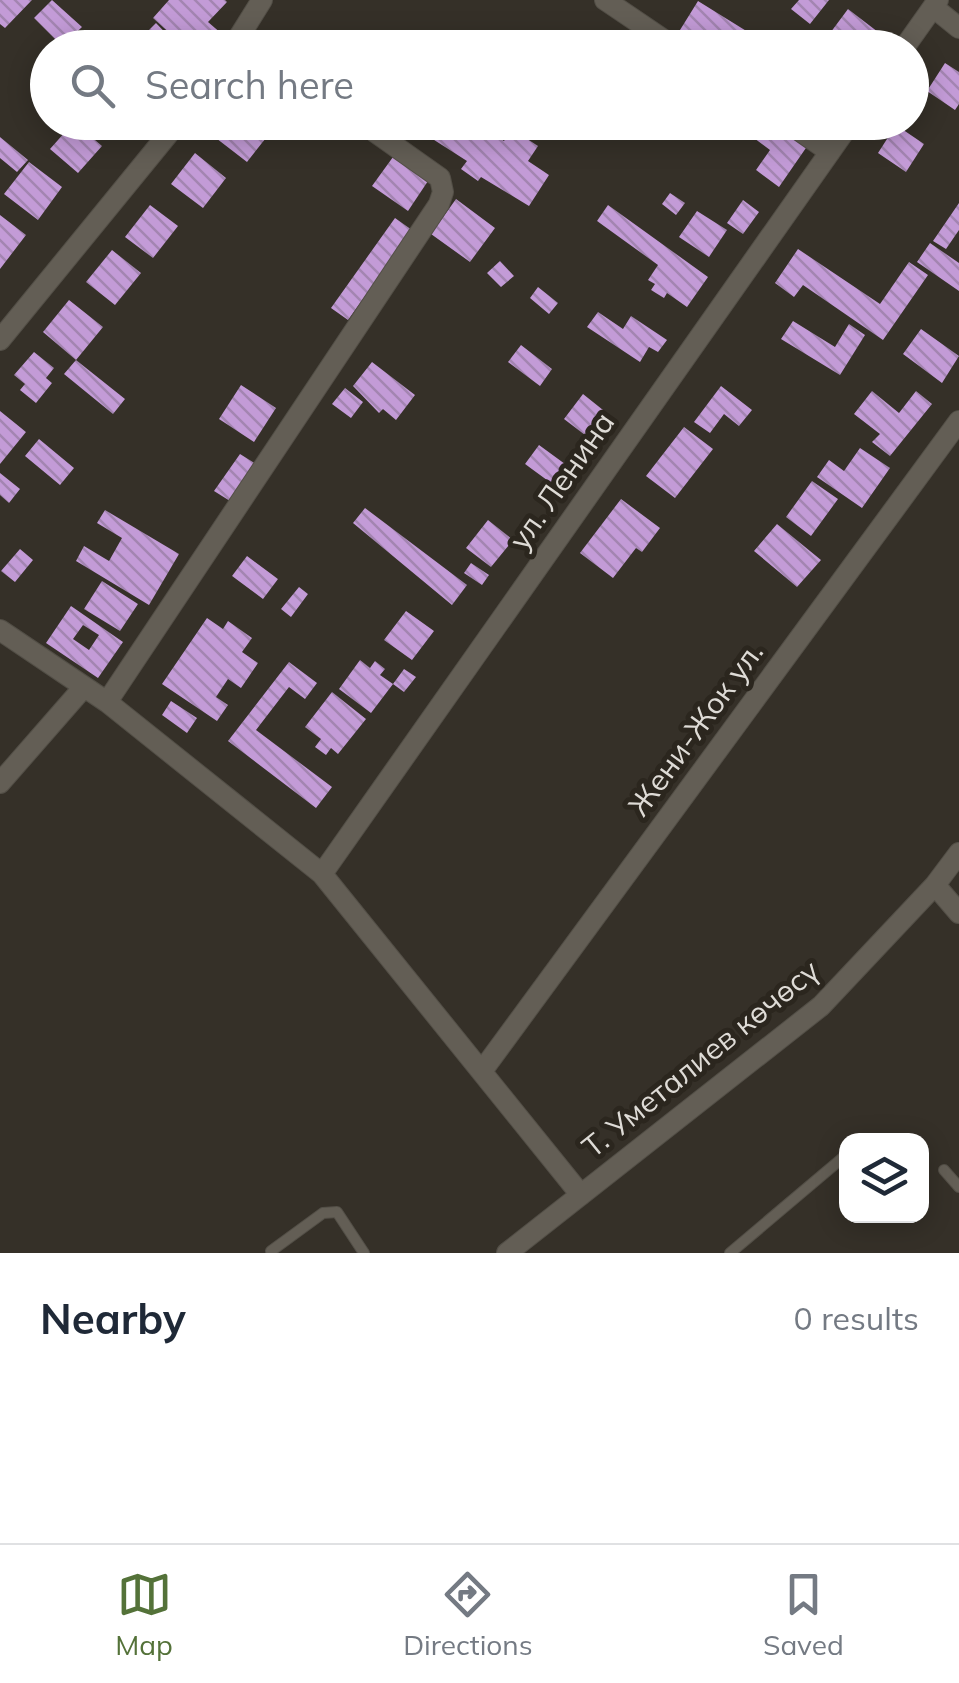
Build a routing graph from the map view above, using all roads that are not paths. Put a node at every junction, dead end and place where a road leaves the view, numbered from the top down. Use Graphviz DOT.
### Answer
graph roads {
  1 [pos="262,0"];
  2 [pos="606,0"];
  3 [pos="935,4"];
  4 [pos="959,28"];
  5 [pos="243,30"];
  6 [pos="650,30"];
  7 [pos="917,30"];
  8 [pos="163,140"];
  9 [pos="387,140"];
  10 [pos="813,140"];
  11 [pos="838,140"];
  12 [pos="830,152"];
  13 [pos="0,340"];
  14 [pos="959,421"];
  15 [pos="0,630"];
  16 [pos="82,688"];
  17 [pos="107,702"];
  18 [pos="0,782"];
  19 [pos="959,853"];
  20 [pos="322,874"];
  21 [pos="935,885"];
  22 [pos="959,913"];
  23 [pos="482,1071"];
  24 [pos="839,1161"];
  25 [pos="944,1170"];
  26 [pos="959,1186"];
  27 [pos="581,1195"];
  28 [pos="271,1251"];
  29 [pos="364,1253"];
  30 [pos="508,1253"];
  31 [pos="730,1253"];
  1 -- 5 [label="street"];
  2 -- 6 [label="street"];
  3 -- 4 [label="street"];
  3 -- 7 [label="street"];
  8 -- 13 [label="street"];
  9 -- 17 [label="street"];
  10 -- 12 [label="street"];
  11 -- 12 [label="street, ул. Ленина"];
  12 -- 20 [label="street, ул. Ленина"];
  14 -- 23 [label="street, Жени-Жок ул."];
  15 -- 16 [label="street"];
  16 -- 17 [label="street"];
  16 -- 18 [label="street"];
  17 -- 20 [label="street"];
  19 -- 21 [label="street, Т. Уметалиев көчөсү"];
  20 -- 23 [label="street"];
  21 -- 22 [label="street"];
  21 -- 27 [label="street, Т. Уметалиев көчөсү"];
  23 -- 27 [label="street"];
  24 -- 31 [label="lane"];
  25 -- 26 [label="lane"];
  27 -- 30 [label="street, Т. Уметалиев көчөсү"];
  28 -- 29 [label="lane"];
}
